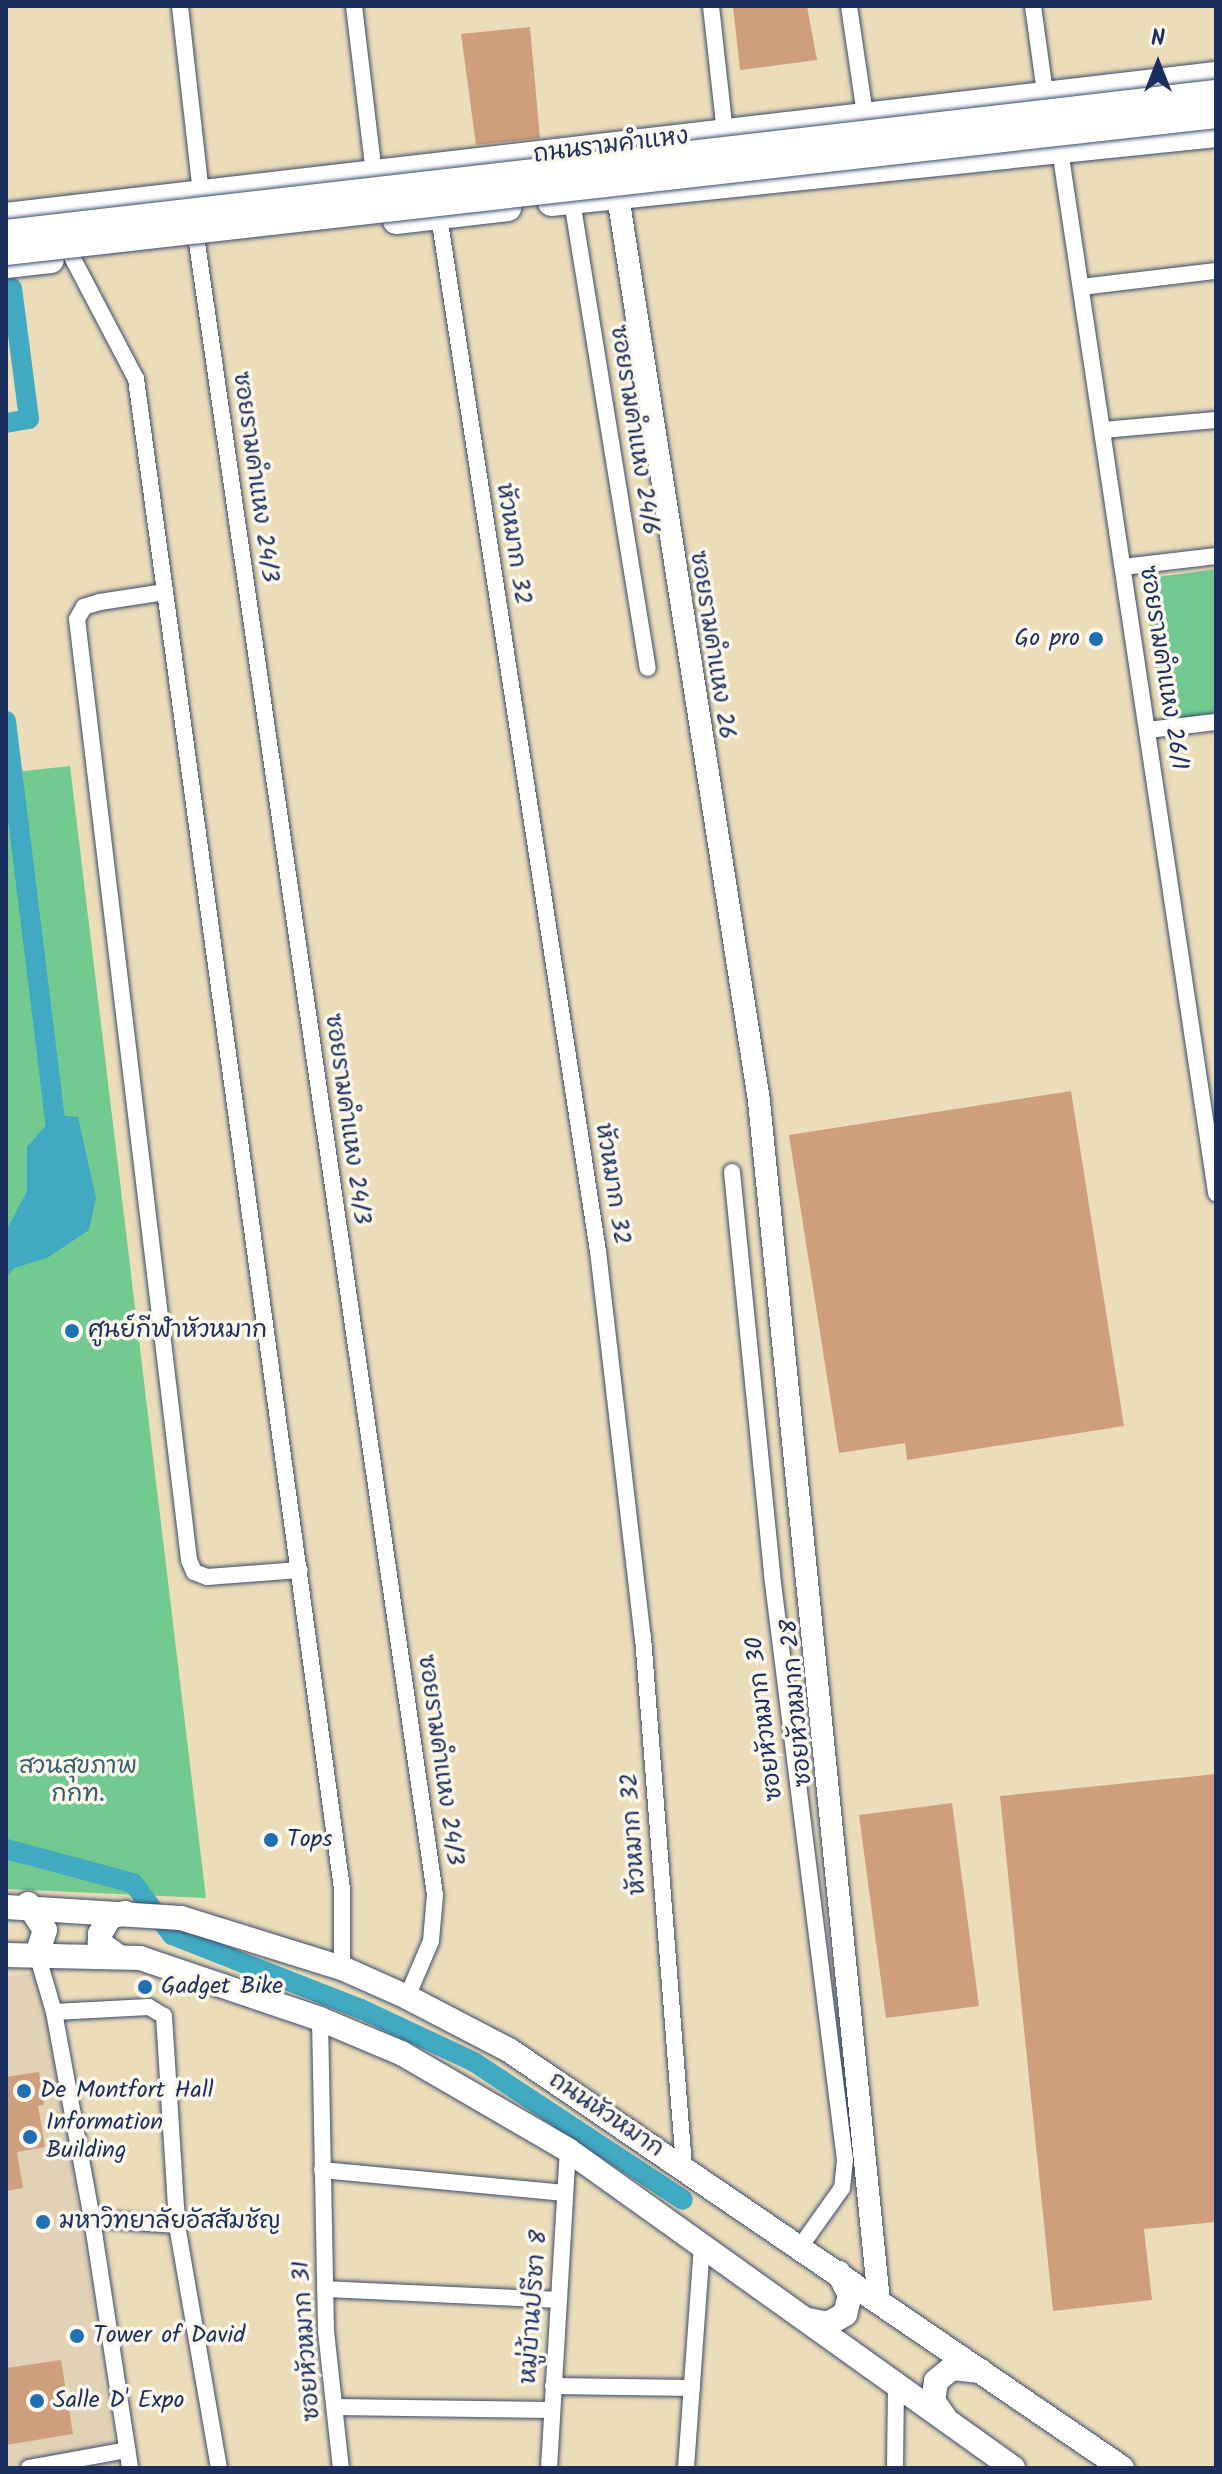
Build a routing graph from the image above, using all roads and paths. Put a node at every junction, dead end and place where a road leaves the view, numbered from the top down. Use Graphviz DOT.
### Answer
graph roads {
  1 [pos="180,6"];
  2 [pos="354,6"];
  3 [pos="711,6"];
  4 [pos="849,6"];
  5 [pos="1033,6"];
  6 [pos="1216,75"];
  7 [pos="1045,93"];
  8 [pos="1216,93"];
  9 [pos="865,115"];
  10 [pos="1216,115"];
  11 [pos="796,124"];
  12 [pos="725,133"];
  13 [pos="1216,134"];
  14 [pos="613,147"];
  15 [pos="1060,150"];
  16 [pos="567,152"];
  17 [pos="374,174"];
  18 [pos="805,175"];
  19 [pos="201,193"];
  20 [pos="618,196"];
  21 [pos="572,201"];
  22 [pos="6,216"];
  23 [pos="439,216"];
  24 [pos="6,233"];
  25 [pos="197,243"];
  26 [pos="6,252"];
  27 [pos="72,257"];
  28 [pos="6,265"];
  29 [pos="1216,271"];
  30 [pos="1081,287"];
  31 [pos="1216,420"];
  32 [pos="1103,430"];
  33 [pos="1216,556"];
  34 [pos="1123,567"];
  35 [pos="165,592"];
  36 [pos="648,668"];
  37 [pos="1216,722"];
  38 [pos="1148,730"];
  39 [pos="759,1101"];
  40 [pos="732,1172"];
  41 [pos="1216,1193"];
  42 [pos="300,1570"];
  43 [pos="17,1906"];
  44 [pos="129,1913"];
  45 [pos="37,1954"];
  46 [pos="6,1955"];
  47 [pos="119,1957"];
  48 [pos="342,1968"];
  49 [pos="407,1997"];
  50 [pos="54,2012"];
  51 [pos="320,2019"];
  52 [pos="568,2150"];
  53 [pos="684,2166"];
  54 [pos="322,2170"];
  55 [pos="565,2193"];
  56 [pos="92,2219"];
  57 [pos="177,2225"];
  58 [pos="702,2245"];
  59 [pos="800,2247"];
  60 [pos="839,2273"];
  61 [pos="325,2289"];
  62 [pos="558,2300"];
  63 [pos="879,2301"];
  64 [pos="804,2319"];
  65 [pos="981,2371"];
  66 [pos="896,2384"];
  67 [pos="553,2386"];
  68 [pos="692,2388"];
  69 [pos="335,2407"];
  70 [pos="551,2410"];
  71 [pos="946,2420"];
  72 [pos="127,2450"];
  73 [pos="29,2468"];
  74 [pos="130,2468"];
  75 [pos="219,2468"];
  76 [pos="341,2468"];
  77 [pos="549,2468"];
  78 [pos="686,2468"];
  79 [pos="895,2468"];
  80 [pos="1013,2468"];
  81 [pos="1122,2468"];
  1 -- 19 [label="street"];
  2 -- 17 [label="street"];
  3 -- 12 [label="street"];
  4 -- 9 [label="street"];
  5 -- 7 [label="street"];
  6 -- 7 [label="main road, ถนนรามคำแหง"];
  7 -- 9 [label="main road, ถนนรามคำแหง"];
  8 -- 24 [label="main road, ถนนรามคำแหง, bridge"];
  9 -- 11 [label="main road, ถนนรามคำแหง"];
  10 -- 26 [label="main road, ถนนรามคำแหง, bridge"];
  11 -- 12 [label="main road, ถนนรามคำแหง"];
  11 -- 18 [label="main road"];
  12 -- 14 [label="main road, ถนนรามคำแหง"];
  13 -- 15 [label="main road, ถนนรามคำแหง"];
  14 -- 16 [label="main road, ถนนรามคำแหง"];
  14 -- 20 [label="main road"];
  15 -- 18 [label="main road, ถนนรามคำแหง"];
  15 -- 30 [label="street, ซอยรามคำแหง 26/1"];
  16 -- 17 [label="main road, ถนนรามคำแหง"];
  16 -- 21 [label="main road"];
  17 -- 19 [label="main road, ถนนรามคำแหง"];
  18 -- 20 [label="main road, ถนนรามคำแหง"];
  19 -- 22 [label="main road, ถนนรามคำแหง"];
  20 -- 21 [label="main road, ถนนรามคำแหง"];
  20 -- 39 [label="street, ซอยรามคำแหง 26"];
  21 -- 23 [label="main road, ถนนรามคำแหง"];
  21 -- 36 [label="street, ซอยรามคำแหง 24/6"];
  23 -- 25 [label="main road, ถนนรามคำแหง"];
  23 -- 53 [label="street, หัวหมาก 32"];
  25 -- 27 [label="main road, ถนนรามคำแหง"];
  25 -- 49 [label="street, ซอยรามคำแหง 24/3"];
  27 -- 28 [label="main road, ถนนรามคำแหง"];
  27 -- 35 [label="street"];
  29 -- 30 [label="street"];
  30 -- 32 [label="street, ซอยรามคำแหง 26/1"];
  31 -- 32 [label="street"];
  32 -- 34 [label="street, ซอยรามคำแหง 26/1"];
  33 -- 34 [label="street"];
  34 -- 38 [label="street, ซอยรามคำแหง 26/1"];
  35 -- 42 [label="street"];
  35 -- 42 [label="street"];
  37 -- 38 [label="street"];
  38 -- 41 [label="street, ซอยรามคำแหง 26/1"];
  39 -- 63 [label="street, ซอยหัวหมาก 28"];
  40 -- 59 [label="street, ซอยหัวหมาก 30"];
  42 -- 48 [label="street"];
  43 -- 44 [label="main road, ถนนหัวหมาก"];
  43 -- 45 [label="main road"];
  44 -- 47 [label="main road"];
  44 -- 48 [label="main road, ถนนหัวหมาก"];
  45 -- 46 [label="main road, ถนนหัวหมาก"];
  45 -- 47 [label="main road, ถนนหัวหมาก"];
  45 -- 50 [label="street"];
  47 -- 51 [label="main road, ถนนหัวหมาก"];
  48 -- 49 [label="main road, ถนนหัวหมาก"];
  49 -- 53 [label="main road, ถนนหัวหมาก"];
  50 -- 56 [label="street"];
  50 -- 57 [label="street"];
  51 -- 52 [label="main road, ถนนหัวหมาก"];
  51 -- 54 [label="street, ซอยหัวหมาก 31"];
  52 -- 55 [label="street, หมู่บ้านปรีชา 8"];
  52 -- 58 [label="main road, ถนนหัวหมาก"];
  53 -- 59 [label="main road, ถนนหัวหมาก"];
  54 -- 55 [label="street"];
  54 -- 61 [label="street, ซอยหัวหมาก 31"];
  55 -- 62 [label="street, หมู่บ้านปรีชา 8"];
  56 -- 57 [label="street"];
  56 -- 72 [label="street"];
  57 -- 75 [label="street"];
  58 -- 64 [label="main road, ถนนหัวหมาก"];
  58 -- 68 [label="street"];
  59 -- 60 [label="main road, ถนนหัวหมาก"];
  60 -- 63 [label="main road, ถนนหัวหมาก"];
  60 -- 64 [label="main road"];
  61 -- 62 [label="street"];
  61 -- 69 [label="street, ซอยหัวหมาก 31"];
  62 -- 67 [label="street, หมู่บ้านปรีชา 8"];
  63 -- 65 [label="main road, ถนนหัวหมาก"];
  64 -- 66 [label="main road, ถนนหัวหมาก"];
  65 -- 71 [label="main road"];
  65 -- 81 [label="main road, ถนนหัวหมาก"];
  66 -- 71 [label="main road, ถนนหัวหมาก"];
  66 -- 79 [label="street"];
  67 -- 68 [label="street"];
  67 -- 70 [label="street, หมู่บ้านปรีชา 8"];
  68 -- 78 [label="street"];
  69 -- 70 [label="street"];
  69 -- 76 [label="street, ซอยหัวหมาก 31"];
  70 -- 77 [label="street, หมู่บ้านปรีชา 8"];
  71 -- 80 [label="main road, ถนนหัวหมาก"];
  72 -- 73 [label="street"];
  72 -- 74 [label="street"];
}
